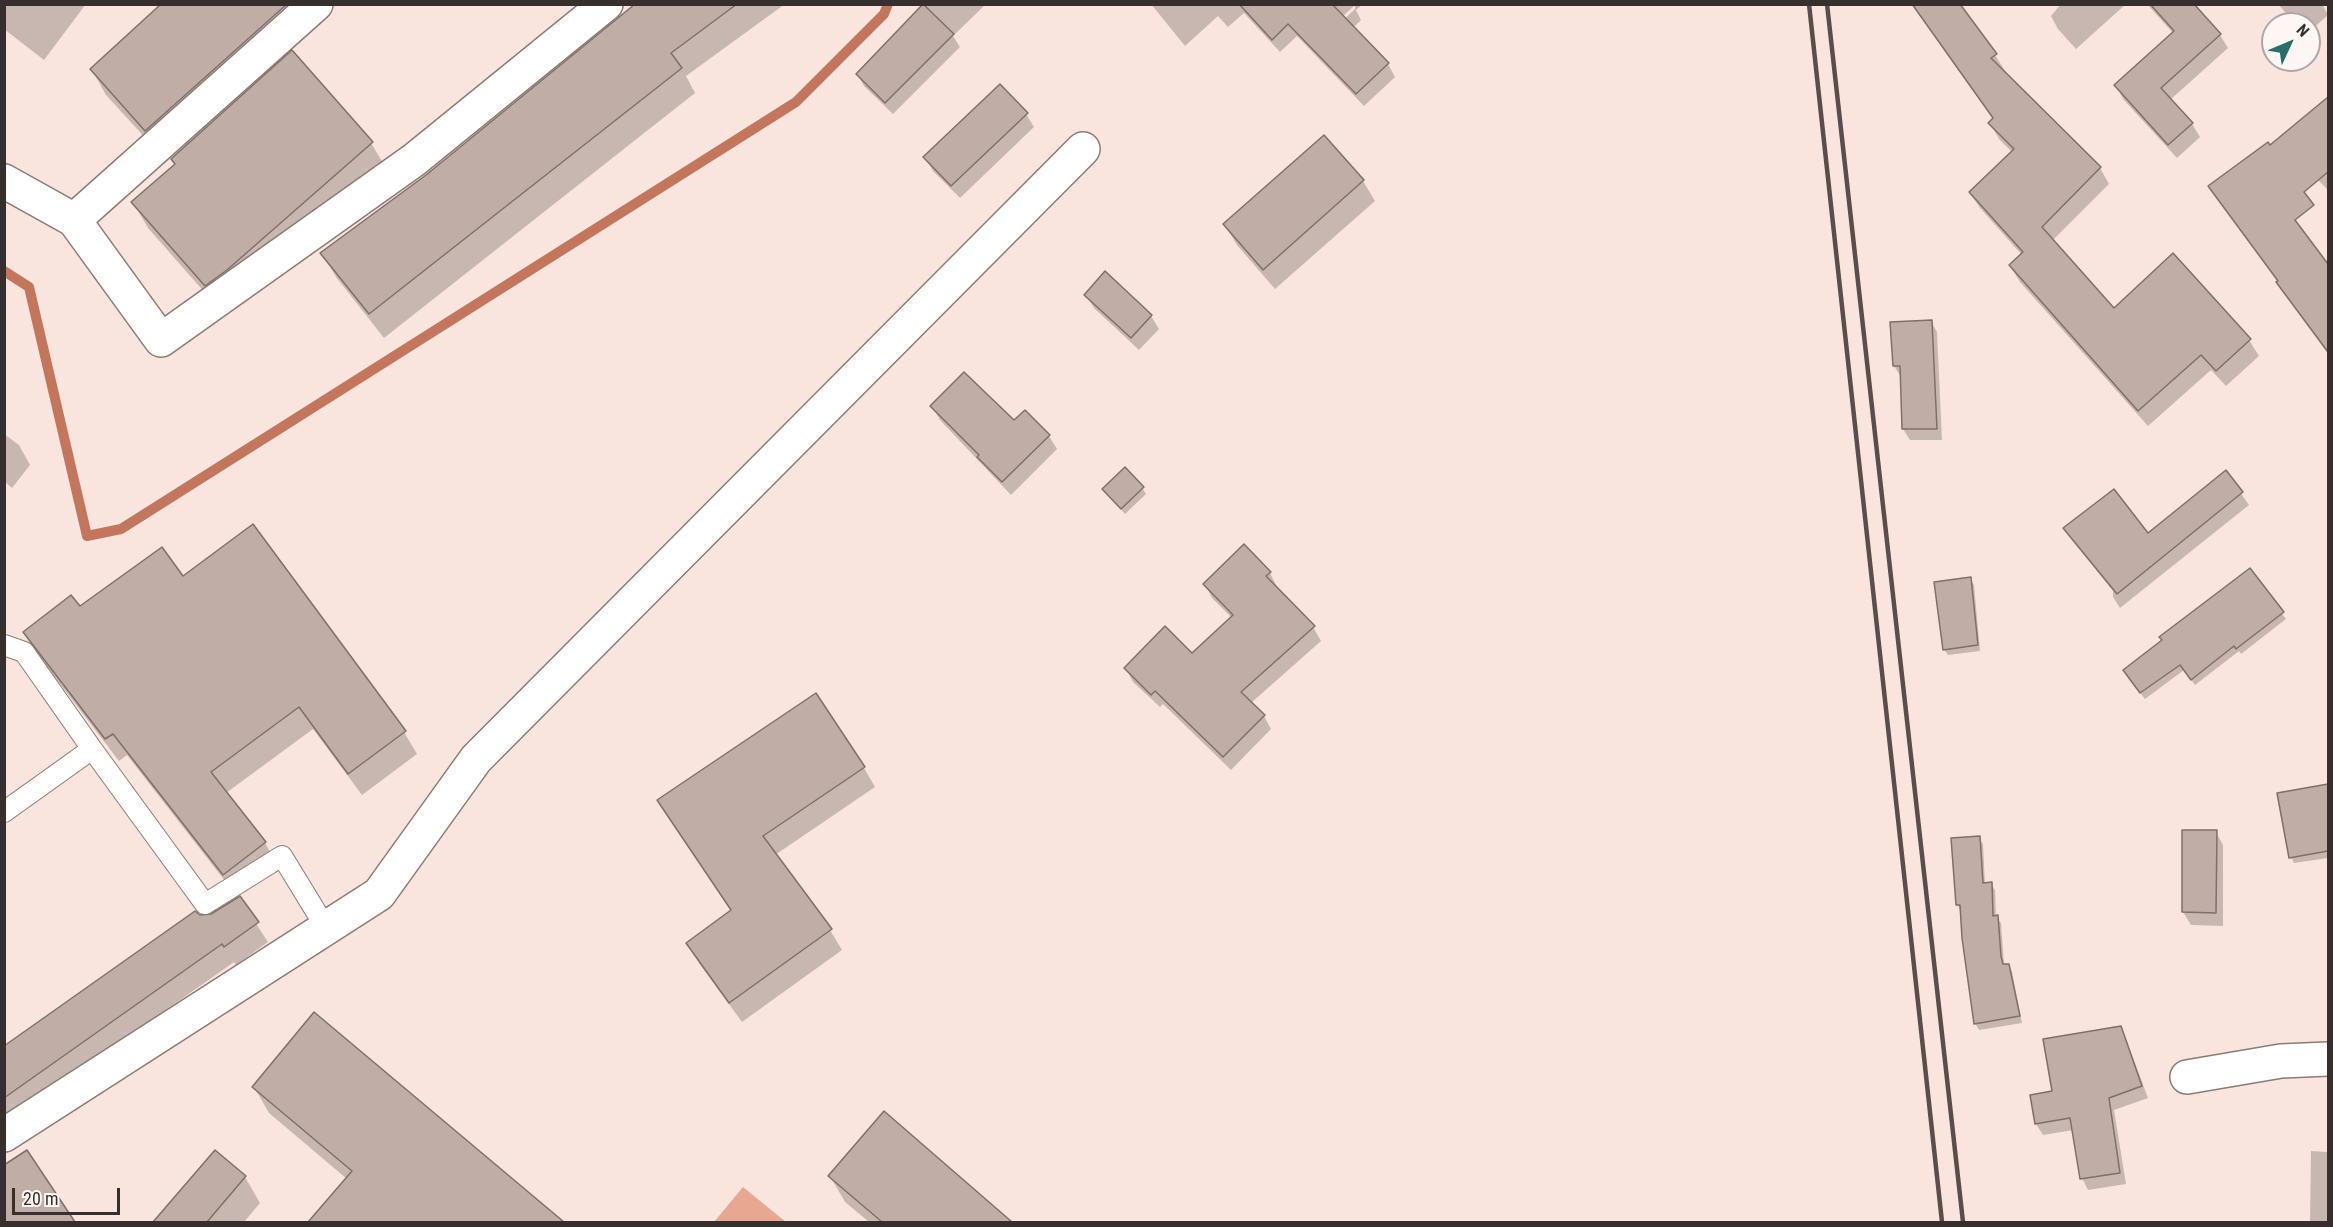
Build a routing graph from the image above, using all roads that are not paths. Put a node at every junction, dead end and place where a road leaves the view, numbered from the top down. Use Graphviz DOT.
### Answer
graph roads {
  1 [pos="316,4"];
  2 [pos="606,4"];
  3 [pos="1083,149"];
  4 [pos="4,181"];
  5 [pos="74,220"];
  6 [pos="4,645"];
  7 [pos="92,749"];
  8 [pos="4,812"];
  9 [pos="326,928"];
  10 [pos="2328,1059"];
  11 [pos="2187,1077"];
  12 [pos="4,1135"];
  1 -- 5 [label="street"];
  2 -- 5 [label="street"];
  3 -- 9 [label="street"];
  4 -- 5 [label="street"];
  6 -- 7 [label="lane"];
  7 -- 8 [label="lane"];
  7 -- 9 [label="lane"];
  9 -- 12 [label="street"];
  10 -- 11 [label="street"];
}
